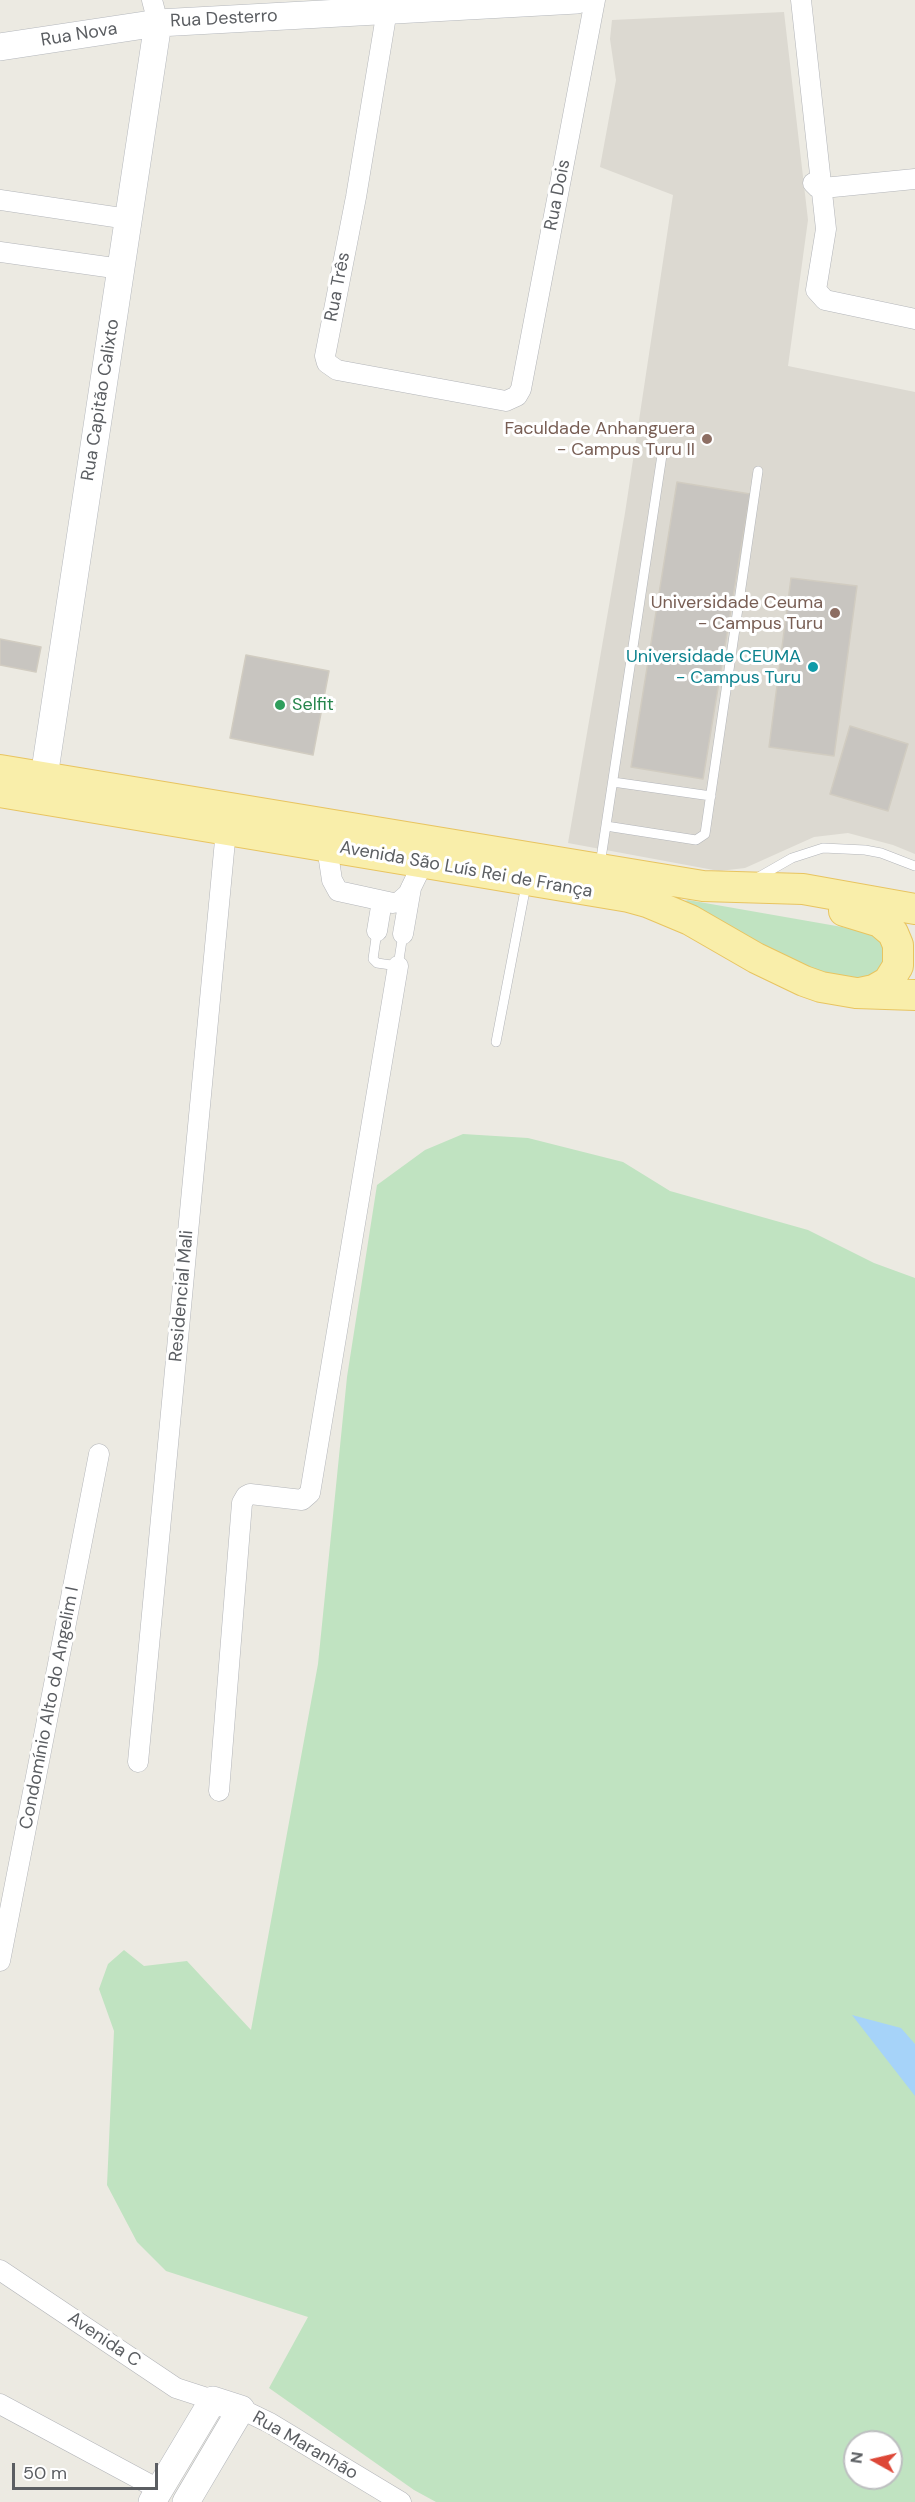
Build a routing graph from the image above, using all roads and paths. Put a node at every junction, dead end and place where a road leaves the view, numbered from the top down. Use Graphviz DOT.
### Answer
graph roads {
  1 [pos="577,0"];
  2 [pos="595,0"];
  3 [pos="801,0"];
  4 [pos="474,3"];
  5 [pos="322,7"];
  6 [pos="387,10"];
  7 [pos="155,11"];
  8 [pos="0,47"];
  9 [pos="915,179"];
  10 [pos="823,188"];
  11 [pos="0,200"];
  12 [pos="128,219"];
  13 [pos="0,252"];
  14 [pos="121,269"];
  15 [pos="915,319"];
  16 [pos="521,389"];
  17 [pos="662,455"];
  18 [pos="758,471"];
  19 [pos="0,770"];
  20 [pos="44,777"];
  21 [pos="613,782"];
  22 [pos="0,792"];
  23 [pos="711,796"];
  24 [pos="606,826"];
  25 [pos="226,830"];
  26 [pos="327,847"];
  27 [pos="915,866"];
  28 [pos="600,869"];
  29 [pos="417,875"];
  30 [pos="527,880"];
  31 [pos="742,887"];
  32 [pos="382,901"];
  33 [pos="915,909"];
  34 [pos="377,931"];
  35 [pos="403,934"];
  36 [pos="398,966"];
  37 [pos="856,993"];
  38 [pos="915,995"];
  39 [pos="496,1042"];
  40 [pos="99,1455"];
  41 [pos="138,1762"];
  42 [pos="219,1791"];
  43 [pos="0,1961"];
  44 [pos="0,2270"];
  45 [pos="213,2400"];
  46 [pos="0,2404"];
  47 [pos="241,2409"];
  48 [pos="156,2496"];
  49 [pos="186,2502"];
  50 [pos="401,2502"];
  1 -- 4 [label="street, Rua Desterro"];
  2 -- 16 [label="street, Rua Dois"];
  3 -- 10 [label="street"];
  4 -- 6 [label="street, Rua Desterro"];
  5 -- 6 [label="street, Rua Desterro"];
  5 -- 7 [label="street, Rua Desterro"];
  6 -- 16 [label="street, Rua Três"];
  7 -- 8 [label="street, Rua Nova"];
  7 -- 12 [label="street, Rua Capitão Calixto"];
  9 -- 10 [label="street"];
  10 -- 15 [label="street"];
  11 -- 12 [label="street"];
  12 -- 14 [label="street, Rua Capitão Calixto"];
  13 -- 14 [label="street"];
  14 -- 20 [label="street, Rua Capitão Calixto"];
  17 -- 21 [label="lane"];
  18 -- 23 [label="lane"];
  19 -- 20 [label="main road, Avenida São Luís Rei de França"];
  20 -- 28 [label="main road, Avenida São Luís Rei de França"];
  21 -- 23 [label="lane"];
  21 -- 24 [label="lane"];
  22 -- 25 [label="main road, Avenida São Luís Rei de França"];
  23 -- 24 [label="lane"];
  24 -- 28 [label="lane"];
  25 -- 26 [label="main road, Avenida São Luís Rei de França"];
  25 -- 41 [label="street, Residencial Mali"];
  26 -- 29 [label="main road, Avenida São Luís Rei de França"];
  26 -- 32 [label="street"];
  27 -- 31 [label="lane"];
  28 -- 31 [label="main road, Avenida São Luís Rei de França"];
  29 -- 30 [label="main road, Avenida São Luís Rei de França"];
  29 -- 32 [label="street"];
  29 -- 35 [label="street"];
  30 -- 37 [label="main road, Avenida São Luís Rei de França"];
  30 -- 39 [label="lane"];
  31 -- 33 [label="main road, Avenida São Luís Rei de França"];
  31 -- 37 [label="main road"];
  32 -- 34 [label="street"];
  34 -- 36 [label="lane"];
  35 -- 36 [label="lane"];
  36 -- 42 [label="street"];
  37 -- 38 [label="main road, Avenida São Luís Rei de França"];
  40 -- 43 [label="street, Condomínio Alto do Angelim I"];
  44 -- 45 [label="street, Avenida C"];
  45 -- 47 [label="street, Avenida C"];
  45 -- 48 [label="street"];
  46 -- 48 [label="street"];
  47 -- 49 [label="street"];
  47 -- 50 [label="street, Rua Maranhão"];
}
